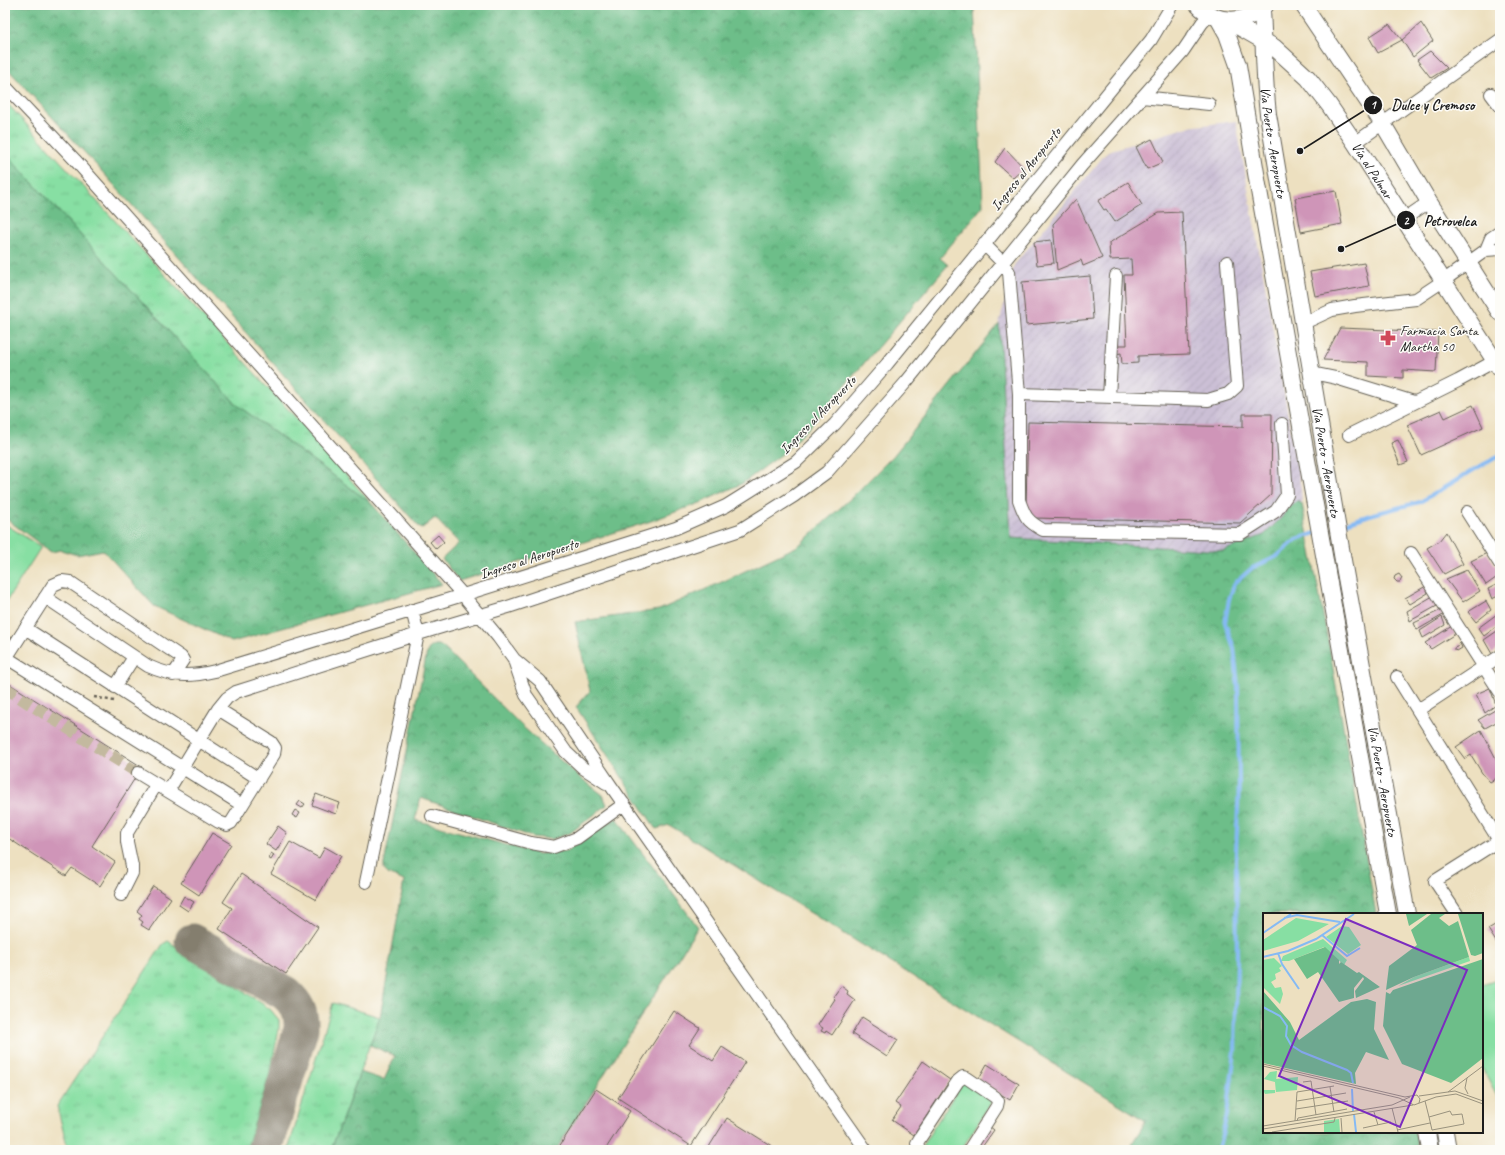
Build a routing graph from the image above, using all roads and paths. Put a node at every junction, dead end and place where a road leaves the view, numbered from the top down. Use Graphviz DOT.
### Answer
graph roads {
  1 [pos="1172,5"];
  2 [pos="1303,5"];
  3 [pos="1264,7"];
  4 [pos="1213,14"];
  5 [pos="1500,40"];
  6 [pos="1264,42"];
  7 [pos="5,86"];
  8 [pos="1491,94"];
  9 [pos="1142,97"];
  10 [pos="1209,104"];
  11 [pos="1500,106"];
  12 [pos="1383,124"];
  13 [pos="1355,143"];
  14 [pos="1429,202"];
  15 [pos="1404,220"];
  16 [pos="1500,232"];
  17 [pos="984,244"];
  18 [pos="1500,249"];
  19 [pos="1486,250"];
  20 [pos="1002,262"];
  21 [pos="1227,262"];
  22 [pos="1468,263"];
  23 [pos="1116,276"];
  24 [pos="1443,281"];
  25 [pos="1500,313"];
  26 [pos="1304,323"];
  27 [pos="1497,365"];
  28 [pos="1312,373"];
  29 [pos="1019,394"];
  30 [pos="1109,397"];
  31 [pos="1414,402"];
  32 [pos="1282,424"];
  33 [pos="1349,435"];
  34 [pos="1467,512"];
  35 [pos="1411,553"];
  36 [pos="1500,564"];
  37 [pos="463,596"];
  38 [pos="44,597"];
  39 [pos="412,610"];
  40 [pos="481,616"];
  41 [pos="25,628"];
  42 [pos="418,634"];
  43 [pos="1500,656"];
  44 [pos="134,657"];
  45 [pos="6,659"];
  46 [pos="514,659"];
  47 [pos="1484,666"];
  48 [pos="173,675"];
  49 [pos="1397,677"];
  50 [pos="115,687"];
  51 [pos="1500,692"];
  52 [pos="88,696"];
  53 [pos="115,701"];
  54 [pos="221,705"];
  55 [pos="1418,710"];
  56 [pos="199,740"];
  57 [pos="182,768"];
  58 [pos="138,773"];
  59 [pos="259,779"];
  60 [pos="156,785"];
  61 [pos="610,786"];
  62 [pos="168,791"];
  63 [pos="624,804"];
  64 [pos="242,805"];
  65 [pos="432,816"];
  66 [pos="1500,841"];
  67 [pos="366,882"];
  68 [pos="121,895"];
  69 [pos="1388,913"];
  70 [pos="1407,913"];
  71 [pos="1456,913"];
  72 [pos="1427,1133"];
  73 [pos="1445,1133"];
  74 [pos="866,1150"];
  75 [pos="919,1150"];
  76 [pos="969,1150"];
  77 [pos="1430,1150"];
  78 [pos="1448,1150"];
  1 -- 17 [label="street, Ingreso al Aeropuerto"];
  2 -- 12 [label="main road"];
  3 -- 4 [label="main road"];
  3 -- 6 [label="main road, Via Puerto - Aeropuerto"];
  4 -- 6 [label="main road, Vía al Palmar"];
  4 -- 9 [label="street"];
  4 -- 69 [label="main road, Via Puerto - Aeropuerto"];
  5 -- 12 [label="street"];
  6 -- 13 [label="main road, Vía al Palmar"];
  6 -- 26 [label="main road, Via Puerto - Aeropuerto"];
  7 -- 37 [label="street"];
  8 -- 11 [label="street"];
  9 -- 10 [label="street"];
  9 -- 20 [label="street"];
  12 -- 13 [label="street"];
  12 -- 14 [label="main road"];
  13 -- 15 [label="main road, Vía al Palmar"];
  14 -- 15 [label="street"];
  14 -- 22 [label="main road"];
  15 -- 24 [label="main road, Vía al Palmar"];
  16 -- 19 [label="street"];
  17 -- 20 [label="street"];
  17 -- 37 [label="street, Ingreso al Aeropuerto"];
  18 -- 19 [label="street"];
  19 -- 22 [label="street"];
  20 -- 29 [label="street"];
  20 -- 40 [label="street"];
  21 -- 30 [label="street"];
  22 -- 24 [label="street"];
  22 -- 25 [label="main road"];
  23 -- 30 [label="street"];
  24 -- 26 [label="street"];
  24 -- 27 [label="main road, Vía al Palmar"];
  26 -- 28 [label="main road, Via Puerto - Aeropuerto"];
  27 -- 31 [label="street"];
  28 -- 31 [label="street"];
  28 -- 70 [label="main road, Via Puerto - Aeropuerto"];
  29 -- 30 [label="street"];
  29 -- 32 [label="street"];
  31 -- 33 [label="street"];
  34 -- 36 [label="street"];
  35 -- 47 [label="street"];
  37 -- 39 [label="street, Ingreso al Aeropuerto"];
  37 -- 40 [label="street"];
  38 -- 41 [label="street"];
  38 -- 44 [label="street"];
  38 -- 48 [label="street"];
  39 -- 42 [label="street"];
  39 -- 48 [label="street, Ingreso al Aeropuerto"];
  40 -- 42 [label="street"];
  40 -- 46 [label="street"];
  41 -- 45 [label="street"];
  41 -- 50 [label="street"];
  42 -- 54 [label="street"];
  42 -- 67 [label="street"];
  43 -- 47 [label="street"];
  44 -- 48 [label="street"];
  44 -- 50 [label="street"];
  45 -- 57 [label="street"];
  46 -- 61 [label="street"];
  46 -- 61 [label="street"];
  47 -- 51 [label="street"];
  47 -- 55 [label="street"];
  49 -- 55 [label="street"];
  50 -- 56 [label="street"];
  52 -- 53 [label="path"];
  54 -- 56 [label="street"];
  54 -- 59 [label="street"];
  55 -- 66 [label="street"];
  56 -- 57 [label="street"];
  56 -- 59 [label="street"];
  57 -- 62 [label="street"];
  57 -- 64 [label="street"];
  58 -- 60 [label="street"];
  59 -- 64 [label="street"];
  60 -- 62 [label="street"];
  60 -- 68 [label="street"];
  61 -- 63 [label="street"];
  62 -- 64 [label="street"];
  63 -- 65 [label="street"];
  63 -- 74 [label="street"];
  66 -- 71 [label="street"];
  72 -- 77 [label="main road"];
  73 -- 78 [label="main road"];
  75 -- 76 [label="street"];
}
